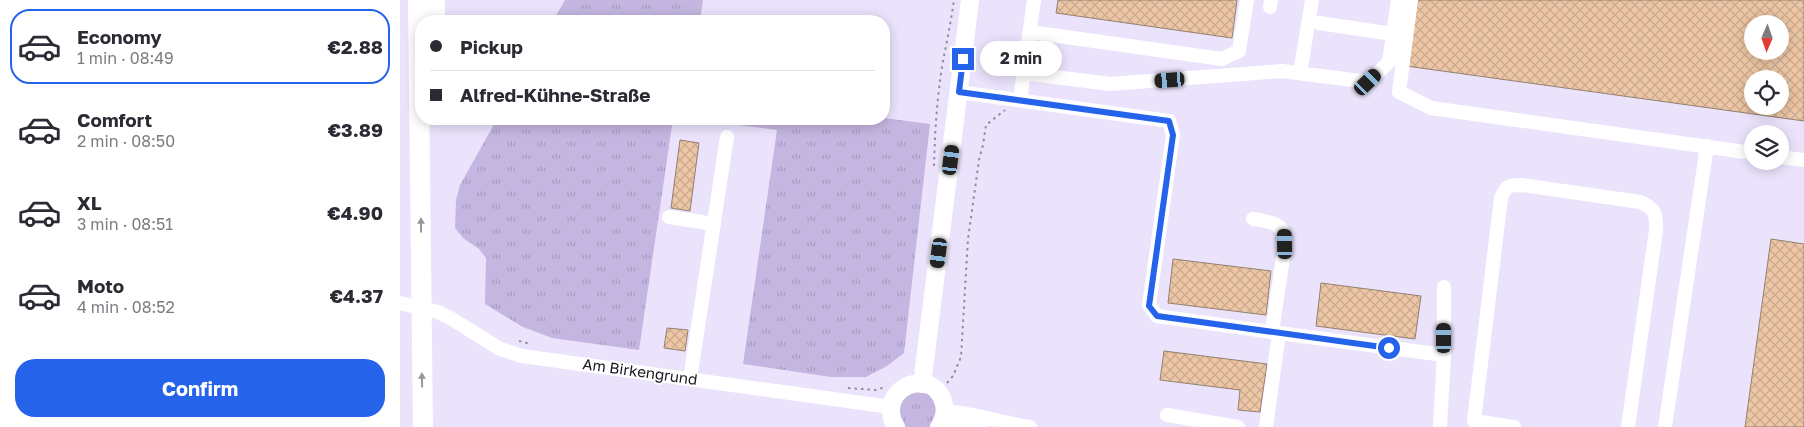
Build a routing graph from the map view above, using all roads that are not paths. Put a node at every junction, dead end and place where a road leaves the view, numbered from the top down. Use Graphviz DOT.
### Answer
graph roads {
  1 [pos="418,0"];
  2 [pos="435,0"];
  3 [pos="970,0"];
  4 [pos="1034,0"];
  5 [pos="1247,0"];
  6 [pos="1312,0"];
  7 [pos="1398,0"];
  8 [pos="1411,0"];
  9 [pos="418,15"];
  10 [pos="435,15"];
  11 [pos="1319,23"];
  12 [pos="1030,32"];
  13 [pos="1393,34"];
  14 [pos="1024,73"];
  15 [pos="1300,73"];
  16 [pos="959,92"];
  17 [pos="1020,100"];
  18 [pos="420,125"];
  19 [pos="429,125"];
  20 [pos="728,137"];
  21 [pos="1707,146"];
  22 [pos="1744,152"];
  23 [pos="1789,158"];
  24 [pos="1804,160"];
  25 [pos="421,178"];
  26 [pos="669,217"];
  27 [pos="1253,219"];
  28 [pos="714,224"];
  29 [pos="1444,287"];
  30 [pos="400,303"];
  31 [pos="1276,332"];
  32 [pos="1444,355"];
  33 [pos="690,380"];
  34 [pos="922,384"];
  35 [pos="891,407"];
  36 [pos="1167,415"];
  37 [pos="942,420"];
  38 [pos="423,427"];
  39 [pos="896,427"];
  40 [pos="1030,427"];
  41 [pos="1238,427"];
  42 [pos="1266,427"];
  43 [pos="1440,427"];
  44 [pos="1514,427"];
  45 [pos="1628,427"];
  46 [pos="1665,427"];
  1 -- 9 [label="highway"];
  2 -- 10 [label="highway"];
  3 -- 16 [label="main road"];
  4 -- 12 [label="street"];
  5 -- 12 [label="street"];
  6 -- 15 [label="street"];
  7 -- 13 [label="street"];
  8 -- 21 [label="street"];
  11 -- 13 [label="street"];
  12 -- 14 [label="street"];
  13 -- 15 [label="street"];
  14 -- 15 [label="street"];
  14 -- 17 [label="street"];
  16 -- 17 [label="street"];
  16 -- 34 [label="main road"];
  17 -- 31 [label="street"];
  18 -- 25 [label="highway"];
  19 -- 25 [label="highway"];
  20 -- 28 [label="street"];
  21 -- 22 [label="street"];
  21 -- 46 [label="street"];
  23 -- 24 [label="street"];
  38 -- 25 [label="highway, one-way"];
  26 -- 28 [label="street"];
  27 -- 31 [label="street"];
  28 -- 33 [label="street"];
  29 -- 32 [label="street"];
  30 -- 33 [label="street, Am Birkengrund"];
  31 -- 32 [label="street"];
  31 -- 42 [label="street"];
  32 -- 43 [label="street"];
  33 -- 35 [label="street, Am Birkengrund"];
  34 -- 35 [label="main road"];
  34 -- 37 [label="main road"];
  35 -- 39 [label="main road"];
  36 -- 41 [label="street"];
  37 -- 40 [label="street"];
  44 -- 45 [label="street"];
}
